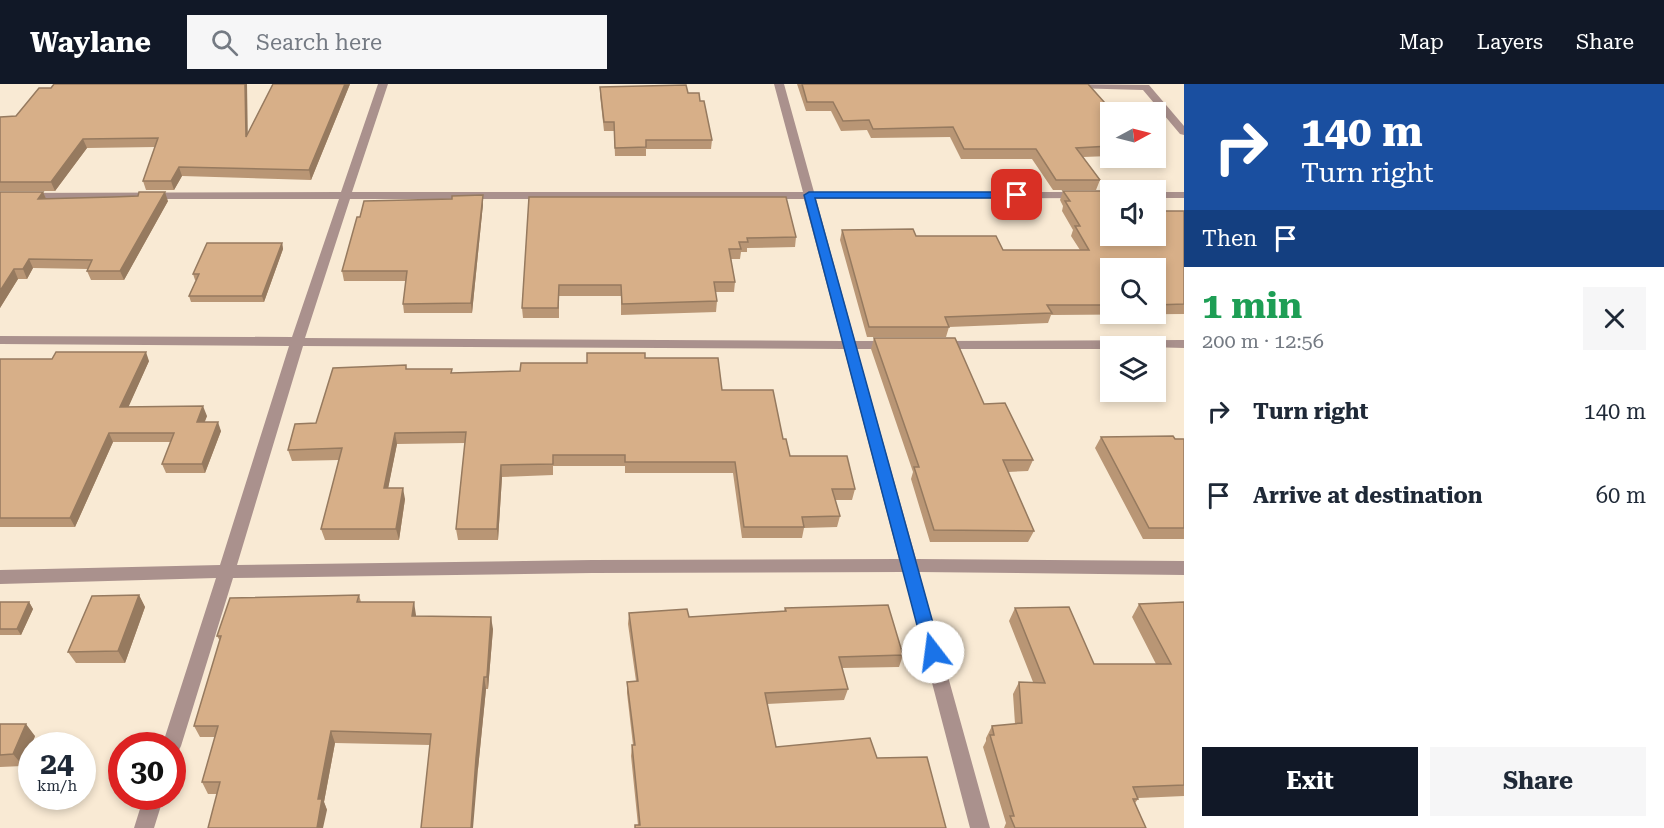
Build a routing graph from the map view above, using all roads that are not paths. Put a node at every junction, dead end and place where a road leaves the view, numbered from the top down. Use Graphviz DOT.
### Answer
graph roads {
  1 [pos="383,84"];
  2 [pos="779,84"];
  3 [pos="1065,85"];
  4 [pos="1184,132"];
  5 [pos="809,195"];
  6 [pos="1100,195"];
  7 [pos="1166,195"];
  8 [pos="1184,195"];
  9 [pos="0,196"];
  10 [pos="348,196"];
  11 [pos="0,340"];
  12 [pos="297,342"];
  13 [pos="849,344"];
  14 [pos="1184,344"];
  15 [pos="909,565"];
  16 [pos="1184,568"];
  17 [pos="227,571"];
  18 [pos="0,577"];
  19 [pos="175,732"];
  20 [pos="150,810"];
  21 [pos="144,828"];
  22 [pos="980,828"];
  1 -- 10 [label="street"];
  2 -- 5 [label="street"];
  3 -- 4 [label="street"];
  5 -- 6 [label="street"];
  5 -- 10 [label="street"];
  5 -- 13 [label="street"];
  7 -- 8 [label="street"];
  9 -- 10 [label="street"];
  10 -- 12 [label="street"];
  11 -- 12 [label="street"];
  12 -- 13 [label="street"];
  12 -- 17 [label="street"];
  13 -- 14 [label="street"];
  13 -- 15 [label="street"];
  15 -- 16 [label="street"];
  15 -- 17 [label="street"];
  15 -- 22 [label="street"];
  17 -- 18 [label="street"];
  17 -- 19 [label="street"];
  20 -- 21 [label="street"];
}
